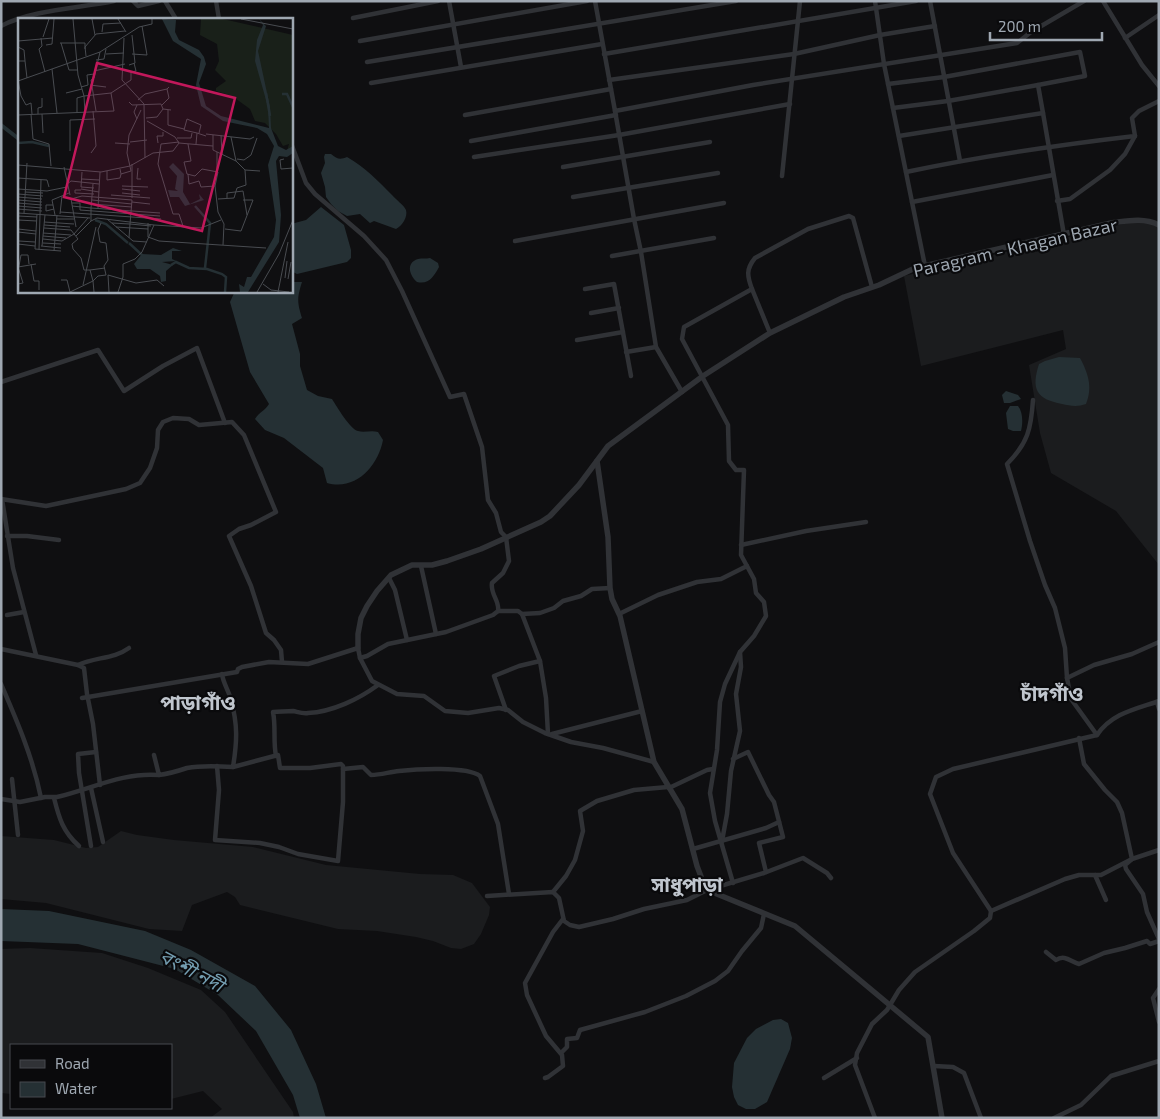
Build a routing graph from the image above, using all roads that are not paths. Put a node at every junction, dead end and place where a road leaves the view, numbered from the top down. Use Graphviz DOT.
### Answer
graph roads {
  1 [pos="114,1"];
  2 [pos="133,1"];
  3 [pos="159,1"];
  4 [pos="165,1"];
  5 [pos="216,1"];
  6 [pos="438,1"];
  7 [pos="449,1"];
  8 [pos="587,1"];
  9 [pos="595,1"];
  10 [pos="736,1"];
  11 [pos="800,1"];
  12 [pos="874,1"];
  13 [pos="916,1"];
  14 [pos="930,1"];
  15 [pos="1084,1"];
  16 [pos="1103,1"];
  17 [pos="876,8"];
  18 [pos="1159,15"];
  19 [pos="21,18"];
  20 [pos="175,18"];
  21 [pos="219,18"];
  22 [pos="353,18"];
  23 [pos="18,19"];
  24 [pos="798,21"];
  25 [pos="453,24"];
  26 [pos="599,24"];
  27 [pos="1,26"];
  28 [pos="935,26"];
  29 [pos="880,35"];
  30 [pos="1125,38"];
  31 [pos="360,41"];
  32 [pos="602,44"];
  33 [pos="457,47"];
  34 [pos="604,54"];
  35 [pos="794,54"];
  36 [pos="940,55"];
  37 [pos="367,62"];
  38 [pos="884,64"];
  39 [pos="461,67"];
  40 [pos="944,77"];
  41 [pos="792,78"];
  42 [pos="609,80"];
  43 [pos="371,83"];
  44 [pos="1158,83"];
  45 [pos="888,84"];
  46 [pos="1038,85"];
  47 [pos="611,89"];
  48 [pos="948,101"];
  49 [pos="1159,102"];
  50 [pos="790,104"];
  51 [pos="893,108"];
  52 [pos="615,113"];
  53 [pos="1043,113"];
  54 [pos="465,115"];
  55 [pos="954,129"];
  56 [pos="619,135"];
  57 [pos="898,136"];
  58 [pos="1135,136"];
  59 [pos="471,141"];
  60 [pos="710,142"];
  61 [pos="292,146"];
  62 [pos="1048,146"];
  63 [pos="474,157"];
  64 [pos="623,158"];
  65 [pos="960,161"];
  66 [pos="563,167"];
  67 [pos="906,172"];
  68 [pos="718,173"];
  69 [pos="1053,175"];
  70 [pos="782,176"];
  71 [pos="628,188"];
  72 [pos="573,196"];
  73 [pos="1057,201"];
  74 [pos="912,202"];
  75 [pos="724,203"];
  76 [pos="634,219"];
  77 [pos="1159,225"];
  78 [pos="1064,235"];
  79 [pos="714,238"];
  80 [pos="515,241"];
  81 [pos="641,252"];
  82 [pos="612,256"];
  83 [pos="925,266"];
  84 [pos="872,287"];
  85 [pos="586,289"];
  86 [pos="752,289"];
  87 [pos="618,308"];
  88 [pos="591,313"];
  89 [pos="622,332"];
  90 [pos="770,333"];
  91 [pos="577,340"];
  92 [pos="656,347"];
  93 [pos="626,352"];
  94 [pos="631,376"];
  95 [pos="703,376"];
  96 [pos="1,382"];
  97 [pos="682,392"];
  98 [pos="1033,400"];
  99 [pos="225,423"];
  100 [pos="597,461"];
  101 [pos="2,499"];
  102 [pos="866,522"];
  103 [pos="503,535"];
  104 [pos="7,536"];
  105 [pos="58,540"];
  106 [pos="741,544"];
  107 [pos="421,566"];
  108 [pos="747,566"];
  109 [pos="389,578"];
  110 [pos="610,588"];
  111 [pos="498,611"];
  112 [pos="24,612"];
  113 [pos="522,614"];
  114 [pos="619,614"];
  115 [pos="7,616"];
  116 [pos="436,634"];
  117 [pos="407,640"];
  118 [pos="1159,642"];
  119 [pos="1,648"];
  120 [pos="129,648"];
  121 [pos="358,648"];
  122 [pos="740,652"];
  123 [pos="36,655"];
  124 [pos="360,658"];
  125 [pos="282,662"];
  126 [pos="540,662"];
  127 [pos="78,665"];
  128 [pos="222,674"];
  129 [pos="1068,678"];
  130 [pos="1,684"];
  131 [pos="378,685"];
  132 [pos="88,696"];
  133 [pos="82,698"];
  134 [pos="1158,701"];
  135 [pos="1159,709"];
  136 [pos="506,710"];
  137 [pos="642,711"];
  138 [pos="550,734"];
  139 [pos="1097,735"];
  140 [pos="1079,738"];
  141 [pos="96,752"];
  142 [pos="154,755"];
  143 [pos="276,756"];
  144 [pos="733,759"];
  145 [pos="654,762"];
  146 [pos="217,766"];
  147 [pos="233,767"];
  148 [pos="713,769"];
  149 [pos="343,770"];
  150 [pos="159,775"];
  151 [pos="12,779"];
  152 [pos="100,785"];
  153 [pos="669,787"];
  154 [pos="91,788"];
  155 [pos="83,790"];
  156 [pos="42,798"];
  157 [pos="54,798"];
  158 [pos="1,799"];
  159 [pos="14,801"];
  160 [pos="779,822"];
  161 [pos="18,835"];
  162 [pos="722,841"];
  163 [pos="103,842"];
  164 [pos="79,846"];
  165 [pos="91,846"];
  166 [pos="693,850"];
  167 [pos="1159,850"];
  168 [pos="1132,858"];
  169 [pos="766,872"];
  170 [pos="1095,875"];
  171 [pos="831,878"];
  172 [pos="733,882"];
  173 [pos="707,890"];
  174 [pos="553,892"];
  175 [pos="509,894"];
  176 [pos="487,896"];
  177 [pos="1106,900"];
  178 [pos="991,911"];
  179 [pos="764,914"];
  180 [pos="563,919"];
  181 [pos="1159,940"];
  182 [pos="1046,952"];
  183 [pos="1159,990"];
  184 [pos="890,1005"];
  185 [pos="1159,1022"];
  186 [pos="561,1053"];
  187 [pos="857,1058"];
  188 [pos="1159,1061"];
  189 [pos="934,1066"];
  190 [pos="545,1078"];
  191 [pos="824,1078"];
  192 [pos="875,1118"];
  193 [pos="942,1118"];
  194 [pos="981,1118"];
  195 [pos="1054,1118"];
  1 -- 19 [label="street"];
  2 -- 3 [label="street"];
  4 -- 20 [label="street"];
  5 -- 21 [label="street"];
  6 -- 22 [label="street"];
  7 -- 25 [label="street"];
  8 -- 25 [label="street"];
  9 -- 26 [label="street"];
  10 -- 26 [label="street"];
  11 -- 24 [label="street"];
  12 -- 17 [label="street"];
  13 -- 17 [label="street"];
  14 -- 28 [label="street"];
  15 -- 36 [label="street"];
  16 -- 30 [label="street"];
  17 -- 24 [label="street"];
  17 -- 29 [label="street"];
  18 -- 30 [label="street"];
  23 -- 27 [label="street"];
  24 -- 34 [label="street"];
  24 -- 35 [label="street"];
  25 -- 31 [label="street"];
  25 -- 33 [label="street"];
  26 -- 32 [label="street"];
  26 -- 33 [label="street"];
  28 -- 29 [label="street"];
  28 -- 36 [label="street"];
  29 -- 35 [label="street"];
  29 -- 38 [label="street"];
  30 -- 44 [label="street"];
  32 -- 34 [label="street"];
  32 -- 39 [label="street"];
  33 -- 37 [label="street"];
  33 -- 39 [label="street"];
  34 -- 42 [label="street"];
  35 -- 41 [label="street"];
  35 -- 42 [label="street"];
  36 -- 38 [label="street"];
  36 -- 40 [label="street"];
  38 -- 41 [label="street"];
  38 -- 45 [label="street"];
  39 -- 43 [label="street"];
  40 -- 45 [label="street"];
  40 -- 46 [label="street"];
  40 -- 48 [label="street"];
  41 -- 50 [label="street"];
  41 -- 52 [label="street"];
  42 -- 47 [label="street"];
  45 -- 51 [label="street"];
  46 -- 48 [label="street"];
  46 -- 53 [label="street"];
  47 -- 52 [label="street"];
  47 -- 54 [label="street"];
  48 -- 51 [label="street"];
  48 -- 55 [label="street"];
  49 -- 58 [label="street"];
  50 -- 56 [label="street"];
  50 -- 70 [label="street"];
  51 -- 57 [label="street"];
  52 -- 56 [label="street"];
  52 -- 59 [label="street"];
  53 -- 55 [label="street"];
  53 -- 62 [label="street"];
  55 -- 57 [label="street"];
  55 -- 65 [label="street"];
  56 -- 63 [label="street"];
  56 -- 64 [label="street"];
  57 -- 67 [label="street"];
  58 -- 62 [label="street"];
  58 -- 73 [label="street"];
  60 -- 64 [label="street"];
  61 -- 103 [label="street"];
  62 -- 65 [label="street"];
  62 -- 69 [label="street"];
  64 -- 66 [label="street"];
  64 -- 71 [label="street"];
  65 -- 67 [label="street"];
  67 -- 74 [label="street"];
  68 -- 71 [label="street"];
  69 -- 73 [label="street"];
  69 -- 74 [label="street"];
  71 -- 72 [label="street"];
  71 -- 76 [label="street"];
  73 -- 78 [label="street"];
  74 -- 83 [label="street"];
  75 -- 76 [label="street"];
  76 -- 80 [label="street"];
  76 -- 81 [label="street"];
  77 -- 78 [label="street, Paragram - Khagan Bazar"];
  78 -- 83 [label="street, Paragram - Khagan Bazar"];
  79 -- 81 [label="street"];
  81 -- 82 [label="street"];
  81 -- 92 [label="street"];
  83 -- 84 [label="street, Paragram - Khagan Bazar"];
  84 -- 86 [label="street"];
  84 -- 90 [label="street, Paragram - Khagan Bazar"];
  85 -- 87 [label="street"];
  86 -- 90 [label="street"];
  86 -- 95 [label="street"];
  87 -- 88 [label="street"];
  87 -- 89 [label="street"];
  89 -- 91 [label="street"];
  89 -- 93 [label="street"];
  90 -- 95 [label="street, Paragram - Khagan Bazar"];
  92 -- 93 [label="street"];
  92 -- 97 [label="street"];
  93 -- 94 [label="street"];
  95 -- 97 [label="street, Paragram - Khagan Bazar"];
  95 -- 106 [label="street"];
  96 -- 99 [label="street"];
  97 -- 100 [label="street, Paragram - Khagan Bazar"];
  98 -- 129 [label="street"];
  99 -- 101 [label="street"];
  99 -- 125 [label="street"];
  100 -- 103 [label="street, Paragram - Khagan Bazar"];
  100 -- 110 [label="street"];
  101 -- 104 [label="street"];
  102 -- 106 [label="street"];
  103 -- 107 [label="street, Paragram - Khagan Bazar"];
  103 -- 111 [label="street"];
  104 -- 105 [label="street"];
  104 -- 112 [label="street"];
  106 -- 108 [label="street"];
  107 -- 109 [label="street, Paragram - Khagan Bazar"];
  107 -- 116 [label="street"];
  108 -- 114 [label="street"];
  108 -- 122 [label="street"];
  109 -- 117 [label="street"];
  109 -- 121 [label="street"];
  110 -- 113 [label="street"];
  110 -- 114 [label="street"];
  111 -- 113 [label="street"];
  111 -- 116 [label="street"];
  112 -- 115 [label="street"];
  112 -- 123 [label="street"];
  113 -- 126 [label="street"];
  114 -- 137 [label="street"];
  116 -- 117 [label="street"];
  117 -- 124 [label="street"];
  118 -- 129 [label="street"];
  119 -- 123 [label="street"];
  120 -- 127 [label="street"];
  121 -- 124 [label="street"];
  121 -- 125 [label="street"];
  122 -- 144 [label="street"];
  122 -- 148 [label="street"];
  123 -- 127 [label="street"];
  124 -- 131 [label="street"];
  125 -- 128 [label="street"];
  126 -- 136 [label="street"];
  126 -- 138 [label="street"];
  127 -- 132 [label="street"];
  128 -- 132 [label="street"];
  128 -- 147 [label="street"];
  129 -- 139 [label="street"];
  130 -- 156 [label="street"];
  131 -- 136 [label="street"];
  131 -- 143 [label="street"];
  132 -- 133 [label="street"];
  132 -- 141 [label="street"];
  134 -- 135 [label="street"];
  134 -- 139 [label="street"];
  136 -- 138 [label="street"];
  137 -- 138 [label="street"];
  137 -- 145 [label="street"];
  138 -- 145 [label="street"];
  139 -- 140 [label="street"];
  140 -- 168 [label="street"];
  140 -- 178 [label="street"];
  141 -- 152 [label="street"];
  141 -- 155 [label="street"];
  142 -- 150 [label="street"];
  143 -- 147 [label="street"];
  143 -- 149 [label="street"];
  144 -- 160 [label="street"];
  144 -- 162 [label="street"];
  145 -- 153 [label="street"];
  146 -- 147 [label="street"];
  146 -- 149 [label="street"];
  146 -- 150 [label="street"];
  148 -- 153 [label="street"];
  148 -- 162 [label="street"];
  149 -- 175 [label="street"];
  150 -- 152 [label="street"];
  151 -- 159 [label="street"];
  152 -- 154 [label="street"];
  153 -- 166 [label="street"];
  153 -- 174 [label="street"];
  154 -- 155 [label="street"];
  154 -- 163 [label="street"];
  155 -- 157 [label="street"];
  155 -- 165 [label="street"];
  156 -- 157 [label="street"];
  156 -- 159 [label="street"];
  157 -- 164 [label="street"];
  158 -- 159 [label="street"];
  159 -- 161 [label="street"];
  160 -- 162 [label="street"];
  160 -- 169 [label="street"];
  162 -- 166 [label="street"];
  162 -- 172 [label="street"];
  166 -- 173 [label="street"];
  167 -- 168 [label="street"];
  168 -- 170 [label="street"];
  168 -- 181 [label="street"];
  169 -- 171 [label="street"];
  169 -- 172 [label="street"];
  170 -- 177 [label="street"];
  170 -- 178 [label="street"];
  172 -- 173 [label="street"];
  173 -- 179 [label="street"];
  173 -- 180 [label="street"];
  174 -- 175 [label="street"];
  174 -- 180 [label="street"];
  175 -- 176 [label="street"];
  178 -- 184 [label="street"];
  179 -- 184 [label="street"];
  179 -- 186 [label="street"];
  180 -- 186 [label="street"];
  181 -- 182 [label="street"];
  183 -- 185 [label="street"];
  184 -- 187 [label="street"];
  184 -- 189 [label="street"];
  186 -- 190 [label="street"];
  187 -- 191 [label="street"];
  187 -- 192 [label="street"];
  188 -- 195 [label="street"];
  189 -- 193 [label="street"];
  189 -- 194 [label="street"];
}
